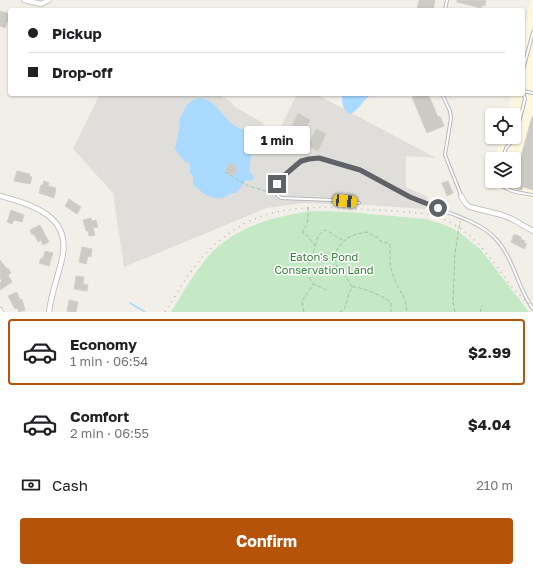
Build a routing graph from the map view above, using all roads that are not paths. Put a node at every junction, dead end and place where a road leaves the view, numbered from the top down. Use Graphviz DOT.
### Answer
graph roads {
  1 [pos="24,0"];
  2 [pos="49,0"];
  3 [pos="533,32"];
  4 [pos="525,62"];
  5 [pos="443,96"];
  6 [pos="524,96"];
  7 [pos="505,152"];
  8 [pos="506,188"];
  9 [pos="533,195"];
  10 [pos="0,196"];
  11 [pos="461,196"];
  12 [pos="358,203"];
  13 [pos="533,231"];
  14 [pos="533,309"];
  15 [pos="48,312"];
  1 -- 2 [label="street"];
  3 -- 4 [label="lane"];
  5 -- 11 [label="lane"];
  6 -- 7 [label="lane"];
  8 -- 9 [label="lane"];
  10 -- 15 [label="street"];
  11 -- 13 [label="street"];
  12 -- 14 [label="lane"];
}
